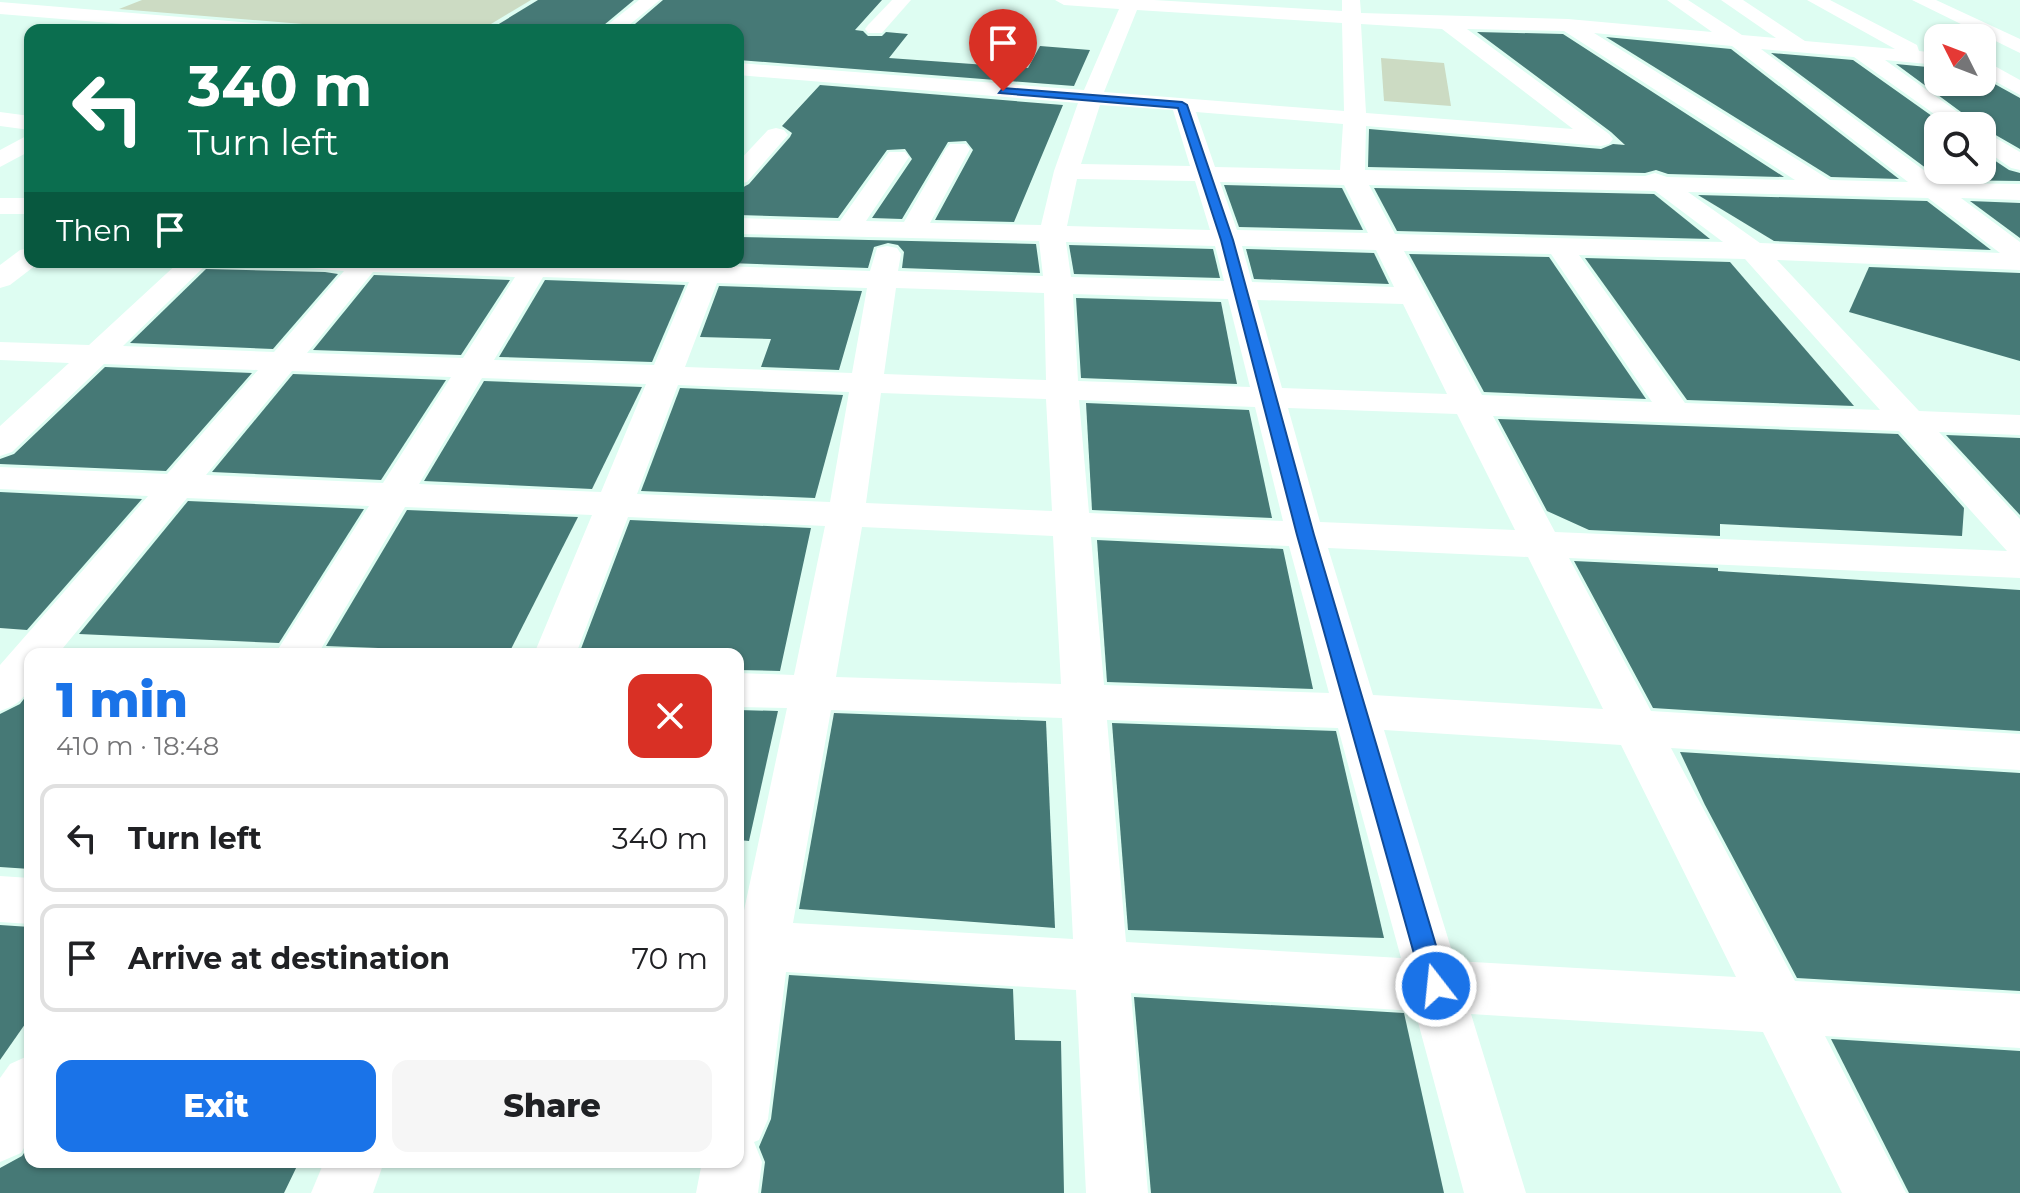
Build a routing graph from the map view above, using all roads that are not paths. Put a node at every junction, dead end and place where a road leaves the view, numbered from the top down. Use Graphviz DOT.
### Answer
graph roads {
  1 [pos="6,0"];
  2 [pos="123,0"];
  3 [pos="651,0"];
  4 [pos="902,0"];
  5 [pos="1064,0"];
  6 [pos="1534,0"];
  7 [pos="1731,0"];
  8 [pos="1751,0"];
  9 [pos="1816,0"];
  10 [pos="1921,0"];
  11 [pos="1678,1"];
  12 [pos="1131,2"];
  13 [pos="0,5"];
  14 [pos="1267,6"];
  15 [pos="1603,8"];
  16 [pos="1351,9"];
  17 [pos="86,15"];
  18 [pos="188,24"];
  19 [pos="619,24"];
  20 [pos="1448,24"];
  21 [pos="1568,25"];
  22 [pos="875,29"];
  23 [pos="1639,31"];
  24 [pos="1738,41"];
  25 [pos="1804,47"];
  26 [pos="2020,47"];
  27 [pos="1860,52"];
  28 [pos="1924,54"];
  29 [pos="1924,58"];
  30 [pos="1996,65"];
  31 [pos="2020,67"];
  32 [pos="744,69"];
  33 [pos="1996,73"];
  34 [pos="2020,89"];
  35 [pos="1091,98"];
  36 [pos="1182,105"];
  37 [pos="1946,112"];
  38 [pos="0,119"];
  39 [pos="1355,119"];
  40 [pos="24,122"];
  41 [pos="776,135"];
  42 [pos="1599,138"];
  43 [pos="24,145"];
  44 [pos="1996,147"];
  45 [pos="958,149"];
  46 [pos="897,157"];
  47 [pos="0,160"];
  48 [pos="2020,163"];
  49 [pos="744,170"];
  50 [pos="1066,171"];
  51 [pos="1205,174"];
  52 [pos="1352,176"];
  53 [pos="1659,182"];
  54 [pos="1822,186"];
  55 [pos="1933,189"];
  56 [pos="2020,192"];
  57 [pos="0,206"];
  58 [pos="24,206"];
  59 [pos="744,226"];
  60 [pos="847,229"];
  61 [pos="901,231"];
  62 [pos="1052,235"];
  63 [pos="1227,240"];
  64 [pos="1388,243"];
  65 [pos="1560,247"];
  66 [pos="1753,251"];
  67 [pos="0,253"];
  68 [pos="24,254"];
  69 [pos="2020,255"];
  70 [pos="24,259"];
  71 [pos="2020,262"];
  72 [pos="189,268"];
  73 [pos="362,268"];
  74 [pos="535,268"];
  75 [pos="708,268"];
  76 [pos="0,279"];
  77 [pos="882,281"];
  78 [pos="1058,285"];
  79 [pos="1240,290"];
  80 [pos="1415,296"];
  81 [pos="0,351"];
  82 [pos="97,354"];
  83 [pos="281,361"];
  84 [pos="472,368"];
  85 [pos="665,376"];
  86 [pos="867,383"];
  87 [pos="1062,389"];
  88 [pos="1268,396"];
  89 [pos="1471,405"];
  90 [pos="1676,413"];
  91 [pos="1909,421"];
  92 [pos="2020,425"];
  93 [pos="0,445"];
  94 [pos="0,478"];
  95 [pos="174,485"];
  96 [pos="394,495"];
  97 [pos="614,505"];
  98 [pos="846,515"];
  99 [pos="1071,524"];
  100 [pos="1305,535"];
  101 [pos="2020,542"];
  102 [pos="1542,545"];
  103 [pos="2020,565"];
  104 [pos="38,648"];
  105 [pos="300,648"];
  106 [pos="557,648"];
  107 [pos="0,653"];
  108 [pos="24,655"];
  109 [pos="24,665"];
  110 [pos="744,690"];
  111 [pos="0,694"];
  112 [pos="811,694"];
  113 [pos="1084,703"];
  114 [pos="1356,711"];
  115 [pos="1638,730"];
  116 [pos="2020,752"];
  117 [pos="0,899"];
  118 [pos="24,901"];
  119 [pos="751,945"];
  120 [pos="1104,966"];
  121 [pos="1436,986"];
  122 [pos="1781,1007"];
  123 [pos="2020,1021"];
  124 [pos="744,1039"];
  125 [pos="24,1094"];
  126 [pos="0,1132"];
  127 [pos="352,1168"];
  128 [pos="731,1168"];
  129 [pos="342,1193"];
  130 [pos="727,1193"];
  131 [pos="1117,1193"];
  132 [pos="1495,1193"];
  133 [pos="1875,1193"];
  1 -- 13 [label="street"];
  2 -- 17 [label="street"];
  3 -- 19 [label="street"];
  4 -- 22 [label="street"];
  5 -- 12 [label="street"];
  6 -- 21 [label="street"];
  7 -- 8 [label="street"];
  7 -- 11 [label="street"];
  7 -- 25 [label="street"];
  9 -- 28 [label="street"];
  10 -- 26 [label="street"];
  11 -- 24 [label="street"];
  12 -- 14 [label="street"];
  12 -- 35 [label="street"];
  13 -- 17 [label="street"];
  14 -- 16 [label="street"];
  15 -- 23 [label="street"];
  16 -- 20 [label="street"];
  16 -- 39 [label="street"];
  17 -- 18 [label="street"];
  20 -- 21 [label="street"];
  20 -- 42 [label="street"];
  21 -- 23 [label="street"];
  21 -- 54 [label="street"];
  23 -- 24 [label="street"];
  24 -- 25 [label="street"];
  24 -- 55 [label="street"];
  25 -- 27 [label="street"];
  27 -- 29 [label="street"];
  27 -- 37 [label="street"];
  30 -- 31 [label="street"];
  32 -- 35 [label="street"];
  33 -- 34 [label="street"];
  35 -- 36 [label="street"];
  35 -- 50 [label="street"];
  36 -- 39 [label="street"];
  36 -- 51 [label="street"];
  38 -- 40 [label="street"];
  39 -- 42 [label="street"];
  39 -- 52 [label="street"];
  41 -- 49 [label="street"];
  42 -- 53 [label="street"];
  43 -- 47 [label="street"];
  44 -- 48 [label="street"];
  45 -- 61 [label="street"];
  46 -- 60 [label="street"];
  50 -- 51 [label="street"];
  50 -- 62 [label="street"];
  51 -- 52 [label="street"];
  51 -- 63 [label="street"];
  52 -- 53 [label="street"];
  52 -- 64 [label="street"];
  53 -- 54 [label="street"];
  53 -- 66 [label="street"];
  54 -- 55 [label="street"];
  55 -- 56 [label="street"];
  55 -- 69 [label="street"];
  57 -- 58 [label="street"];
  59 -- 60 [label="street"];
  60 -- 61 [label="street"];
  61 -- 62 [label="street"];
  61 -- 77 [label="street"];
  62 -- 63 [label="street"];
  62 -- 78 [label="street"];
  63 -- 64 [label="street"];
  63 -- 79 [label="street"];
  64 -- 65 [label="street"];
  64 -- 80 [label="street"];
  65 -- 66 [label="street"];
  65 -- 90 [label="street"];
  66 -- 71 [label="street"];
  66 -- 91 [label="street"];
  67 -- 68 [label="street"];
  70 -- 76 [label="street"];
  72 -- 82 [label="street"];
  73 -- 83 [label="street"];
  74 -- 84 [label="street"];
  75 -- 77 [label="street"];
  75 -- 85 [label="street"];
  77 -- 78 [label="street"];
  77 -- 86 [label="street"];
  78 -- 79 [label="street"];
  78 -- 87 [label="street"];
  79 -- 80 [label="street"];
  79 -- 88 [label="street"];
  80 -- 89 [label="street"];
  81 -- 82 [label="street"];
  82 -- 83 [label="street"];
  82 -- 93 [label="street"];
  83 -- 84 [label="street"];
  83 -- 95 [label="street"];
  84 -- 85 [label="street"];
  84 -- 96 [label="street"];
  85 -- 86 [label="street"];
  85 -- 97 [label="street"];
  86 -- 87 [label="street"];
  86 -- 98 [label="street"];
  87 -- 88 [label="street"];
  87 -- 99 [label="street"];
  88 -- 89 [label="street"];
  88 -- 100 [label="street"];
  89 -- 90 [label="street"];
  89 -- 102 [label="street"];
  90 -- 91 [label="street"];
  91 -- 92 [label="street"];
  91 -- 101 [label="street"];
  94 -- 95 [label="street"];
  95 -- 96 [label="street"];
  95 -- 104 [label="street"];
  96 -- 97 [label="street"];
  96 -- 105 [label="street"];
  97 -- 98 [label="street"];
  97 -- 106 [label="street"];
  98 -- 99 [label="street"];
  98 -- 112 [label="street"];
  99 -- 100 [label="street"];
  99 -- 113 [label="street"];
  100 -- 102 [label="street"];
  100 -- 114 [label="street"];
  102 -- 103 [label="street"];
  102 -- 115 [label="street"];
  107 -- 108 [label="street"];
  109 -- 111 [label="street"];
  110 -- 112 [label="street"];
  112 -- 113 [label="street"];
  112 -- 119 [label="street"];
  113 -- 114 [label="street"];
  113 -- 120 [label="street"];
  114 -- 115 [label="street"];
  114 -- 121 [label="street"];
  115 -- 116 [label="street"];
  115 -- 122 [label="street"];
  117 -- 118 [label="street"];
  119 -- 120 [label="street"];
  119 -- 124 [label="street"];
  120 -- 121 [label="street"];
  120 -- 131 [label="street"];
  121 -- 122 [label="street"];
  121 -- 132 [label="street"];
  122 -- 123 [label="street"];
  122 -- 133 [label="street"];
  125 -- 126 [label="street"];
  127 -- 129 [label="street"];
  128 -- 130 [label="street"];
}
